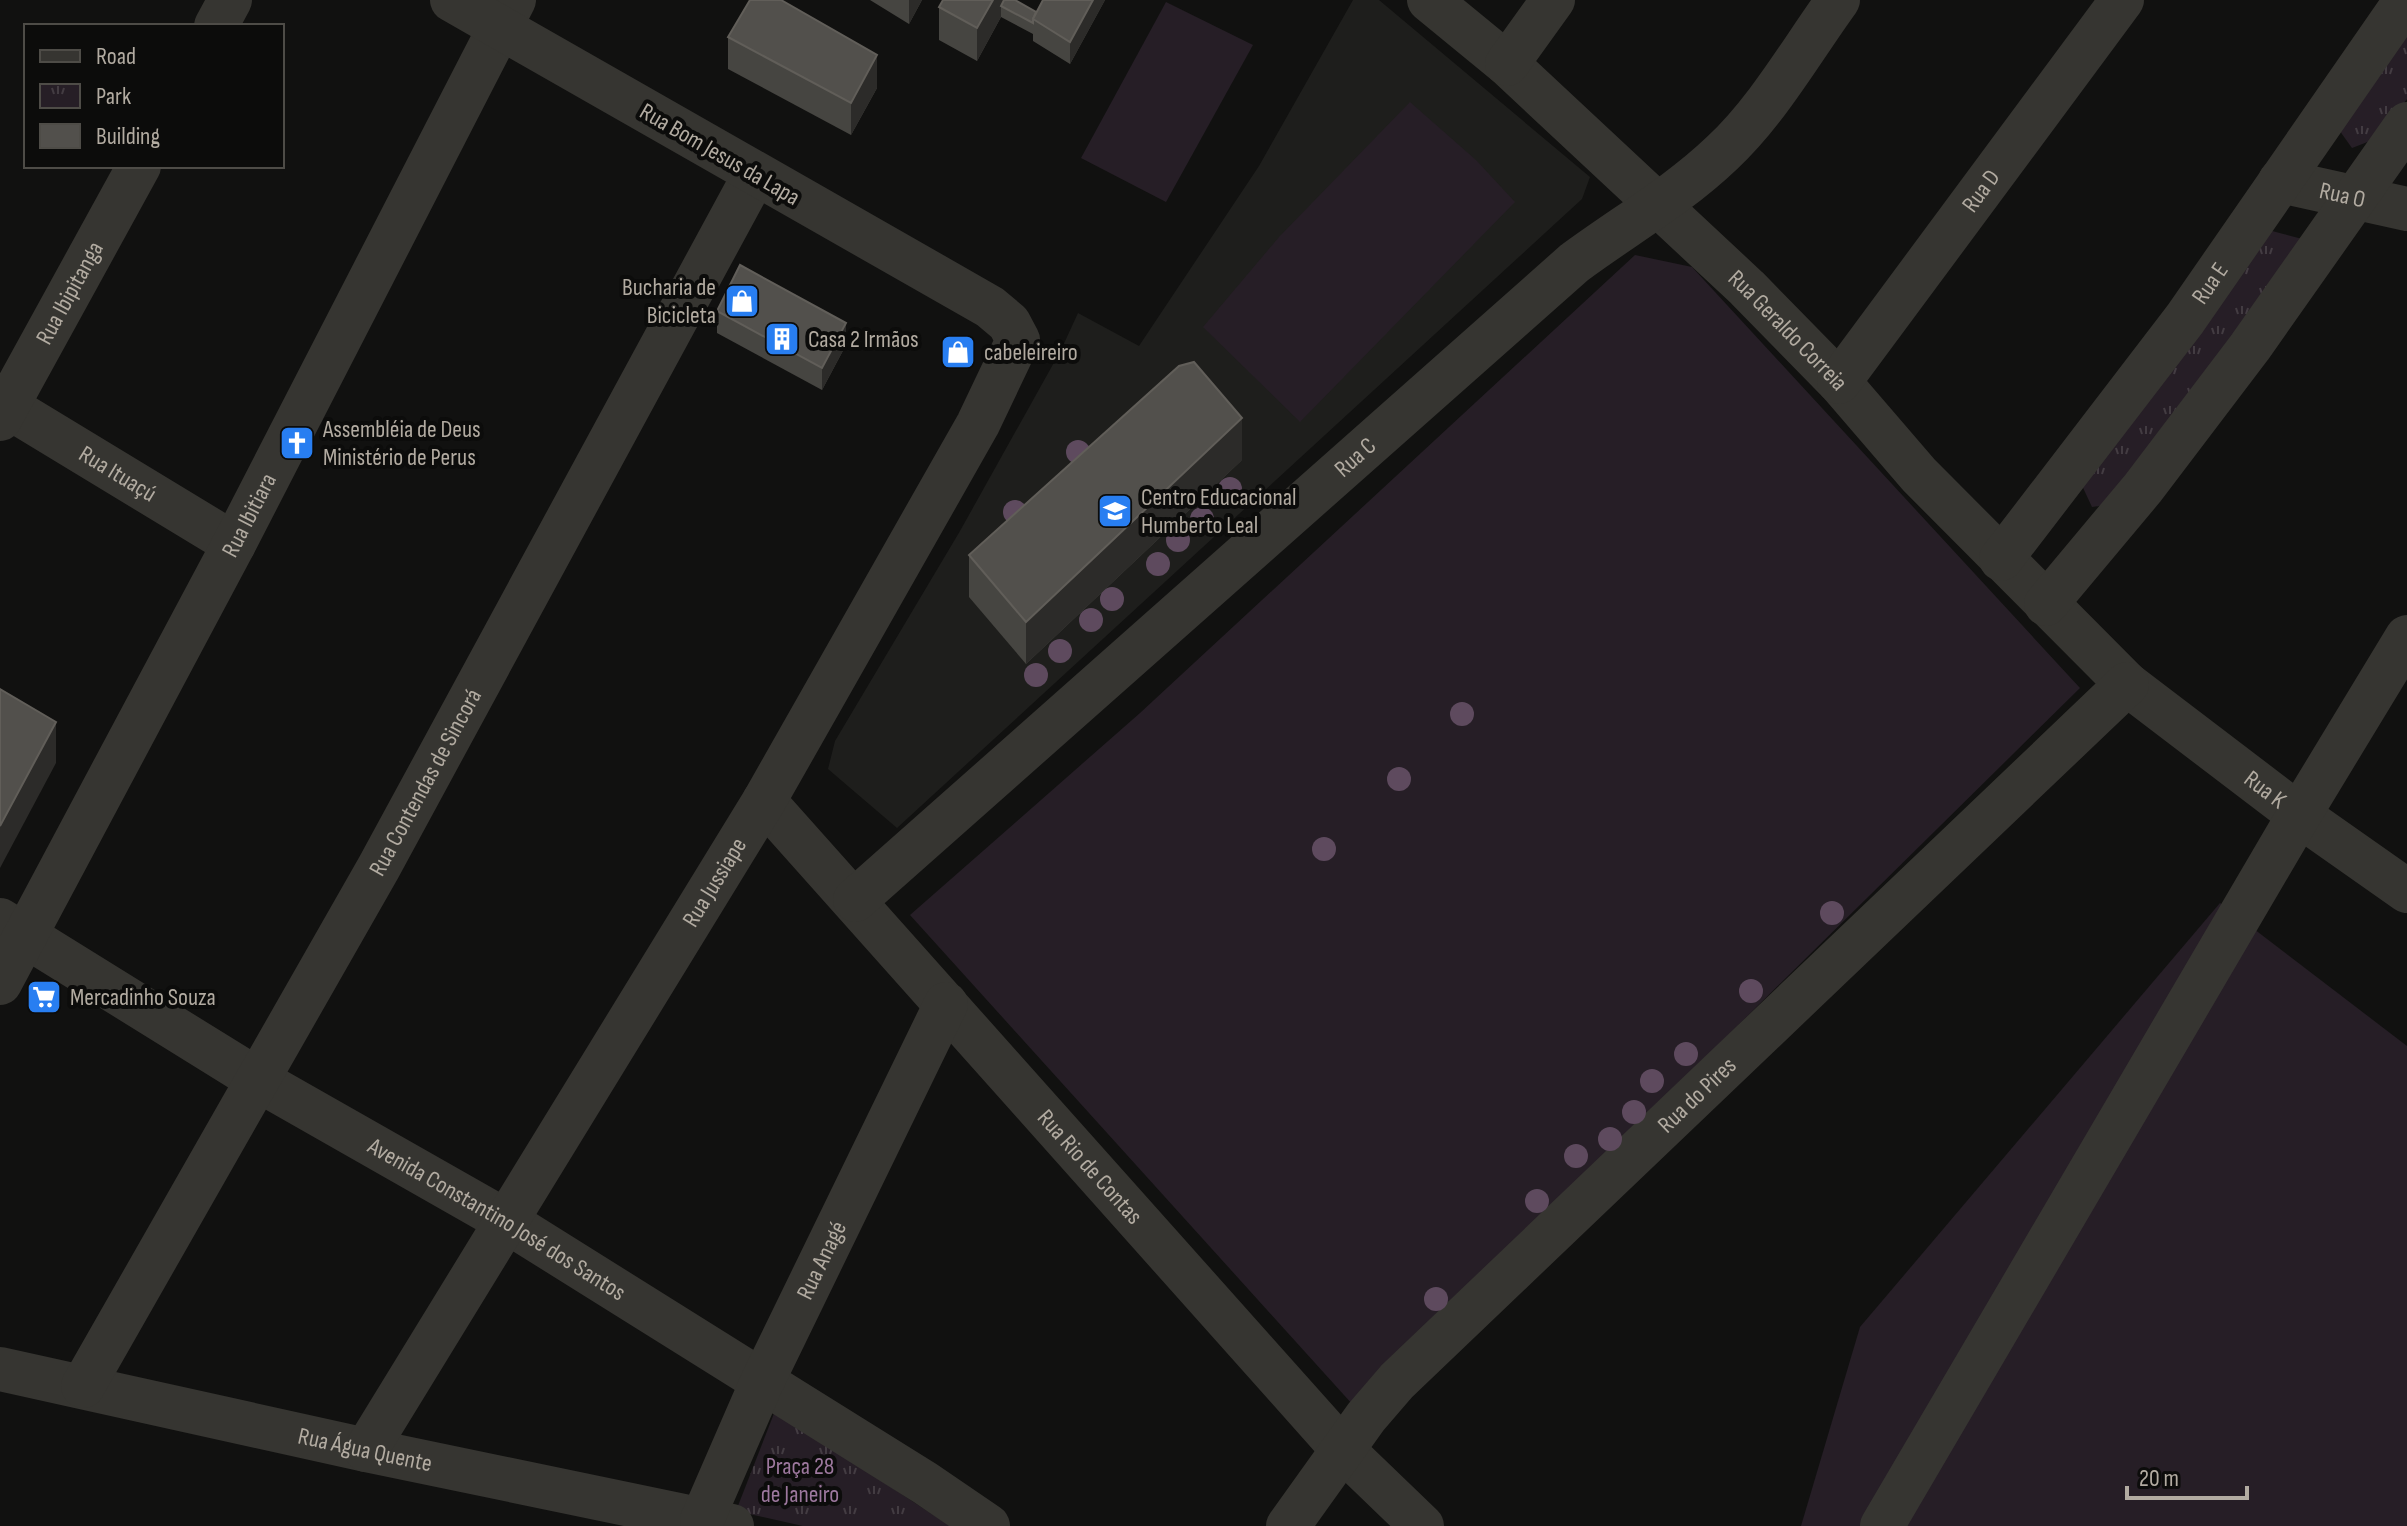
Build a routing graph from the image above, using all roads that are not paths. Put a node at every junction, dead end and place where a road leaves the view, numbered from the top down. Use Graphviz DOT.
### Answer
graph roads {
  1 [pos="230,0"];
  2 [pos="452,0"];
  3 [pos="1429,0"];
  4 [pos="1553,0"];
  5 [pos="1838,0"];
  6 [pos="2122,0"];
  7 [pos="2406,0"];
  8 [pos="506,14"];
  9 [pos="217,24"];
  10 [pos="1507,64"];
  11 [pos="2407,124"];
  12 [pos="138,168"];
  13 [pos="755,174"];
  14 [pos="2280,181"];
  15 [pos="2355,197"];
  16 [pos="1662,205"];
  17 [pos="2407,209"];
  18 [pos="990,307"];
  19 [pos="1839,382"];
  20 [pos="2,409"];
  21 [pos="234,544"];
  22 [pos="2001,559"];
  23 [pos="2046,604"];
  24 [pos="2407,637"];
  25 [pos="2127,684"];
  26 [pos="764,801"];
  27 [pos="2299,815"];
  28 [pos="2407,891"];
  29 [pos="855,900"];
  30 [pos="13,927"];
  31 [pos="0,983"];
  32 [pos="946,1004"];
  33 [pos="258,1080"];
  34 [pos="506,1221"];
  35 [pos="0,1369"];
  36 [pos="762,1382"];
  37 [pos="83,1386"];
  38 [pos="1342,1449"];
  39 [pos="366,1450"];
  40 [pos="583,1512"];
  41 [pos="717,1523"];
  42 [pos="988,1526"];
  43 [pos="1288,1526"];
  44 [pos="1422,1526"];
  45 [pos="1882,1526"];
  1 -- 9 [label="street"];
  2 -- 8 [label="street, Rua Bom Jesus da Lapa"];
  3 -- 10 [label="street, Rua Geraldo Correia"];
  4 -- 10 [label="street"];
  5 -- 16 [label="street, Rua C"];
  6 -- 19 [label="street, Rua D"];
  7 -- 14 [label="street, Rua E"];
  8 -- 13 [label="street, Rua Bom Jesus da Lapa"];
  8 -- 21 [label="street, Rua Ibitiara"];
  10 -- 16 [label="street, Rua Geraldo Correia"];
  11 -- 15 [label="street"];
  12 -- 20 [label="street, Rua Ibipitanga"];
  13 -- 18 [label="street, Rua Bom Jesus da Lapa"];
  13 -- 33 [label="street, Rua Contendas de Sincorá"];
  14 -- 15 [label="street, Rua O"];
  14 -- 22 [label="street, Rua E"];
  15 -- 17 [label="street, Rua O"];
  15 -- 23 [label="street"];
  16 -- 19 [label="street, Rua Geraldo Correia"];
  16 -- 29 [label="street, Rua C"];
  18 -- 26 [label="street, Rua Jussiape"];
  19 -- 22 [label="street, Rua Geraldo Correia"];
  20 -- 21 [label="street, Rua Ituaçú"];
  21 -- 30 [label="street, Rua Ibitiara"];
  22 -- 23 [label="street, Rua Geraldo Correia"];
  23 -- 25 [label="street, Rua Geraldo Correia"];
  24 -- 27 [label="street"];
  25 -- 27 [label="street, Rua K"];
  25 -- 38 [label="street, Rua do Pires"];
  26 -- 29 [label="street, Rua Rio de Contas"];
  26 -- 34 [label="street, Rua Jussiape"];
  27 -- 28 [label="street, Rua K"];
  27 -- 45 [label="street"];
  29 -- 32 [label="street, Rua Rio de Contas"];
  30 -- 31 [label="street, Rua Ibitiara"];
  30 -- 33 [label="street, Avenida Constantino José dos Santos"];
  32 -- 36 [label="street, Rua Anagé"];
  32 -- 38 [label="street, Rua Rio de Contas"];
  33 -- 34 [label="street, Avenida Constantino José dos Santos"];
  33 -- 37 [label="street, Rua Contendas de Sincorá"];
  34 -- 36 [label="street, Avenida Constantino José dos Santos"];
  34 -- 39 [label="street, Rua Jussiape"];
  35 -- 37 [label="street, Rua Água Quente"];
  36 -- 41 [label="street, Rua Anagé"];
  36 -- 42 [label="street, Avenida Constantino José dos Santos"];
  37 -- 39 [label="street, Rua Água Quente"];
  38 -- 43 [label="street, Rua do Pires"];
  38 -- 44 [label="street, Rua Rio de Contas"];
  39 -- 40 [label="street, Rua Água Quente"];
  40 -- 41 [label="street, Rua Água Quente"];
}
